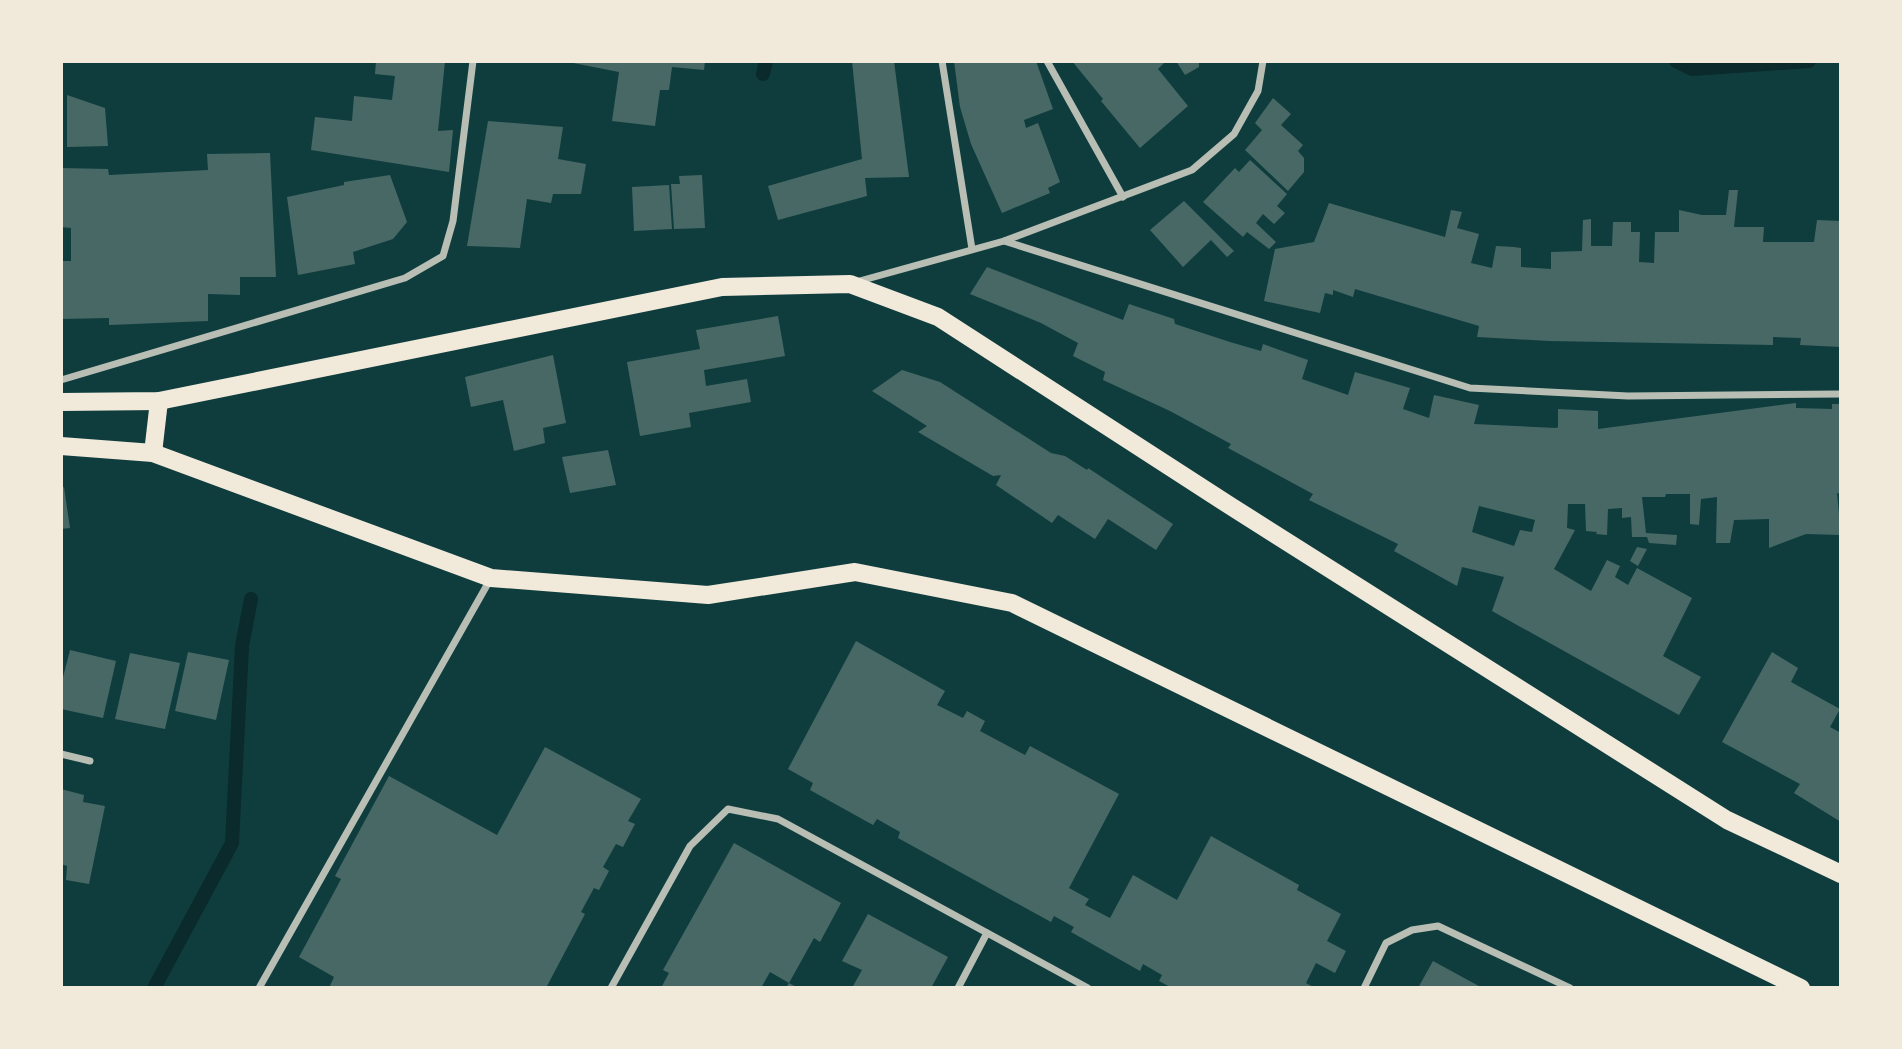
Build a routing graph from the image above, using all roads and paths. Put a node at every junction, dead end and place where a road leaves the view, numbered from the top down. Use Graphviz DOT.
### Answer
graph roads {
  1 [pos="473,61"];
  2 [pos="942,61"];
  3 [pos="1048,61"];
  4 [pos="1263,61"];
  5 [pos="1123,197"];
  6 [pos="1004,242"];
  7 [pos="972,249"];
  8 [pos="850,284"];
  9 [pos="61,380"];
  10 [pos="1841,394"];
  11 [pos="159,401"];
  12 [pos="61,402"];
  13 [pos="61,446"];
  14 [pos="153,453"];
  15 [pos="491,578"];
  16 [pos="61,754"];
  17 [pos="90,761"];
  18 [pos="1841,874"];
  19 [pos="987,933"];
  20 [pos="259,988"];
  21 [pos="611,988"];
  22 [pos="958,988"];
  23 [pos="1088,988"];
  24 [pos="1364,988"];
  25 [pos="1570,988"];
  26 [pos="1801,988"];
  1 -- 9 [label="street"];
  2 -- 7 [label="street"];
  3 -- 5 [label="street"];
  4 -- 5 [label="street"];
  5 -- 6 [label="street"];
  6 -- 7 [label="street"];
  6 -- 10 [label="street"];
  7 -- 8 [label="street"];
  8 -- 11 [label="main road"];
  8 -- 18 [label="main road"];
  11 -- 12 [label="main road"];
  11 -- 14 [label="main road"];
  13 -- 14 [label="main road"];
  14 -- 15 [label="main road"];
  15 -- 20 [label="street"];
  15 -- 26 [label="main road"];
  16 -- 17 [label="street"];
  19 -- 21 [label="street"];
  19 -- 22 [label="street"];
  19 -- 23 [label="street"];
  24 -- 25 [label="street"];
}
